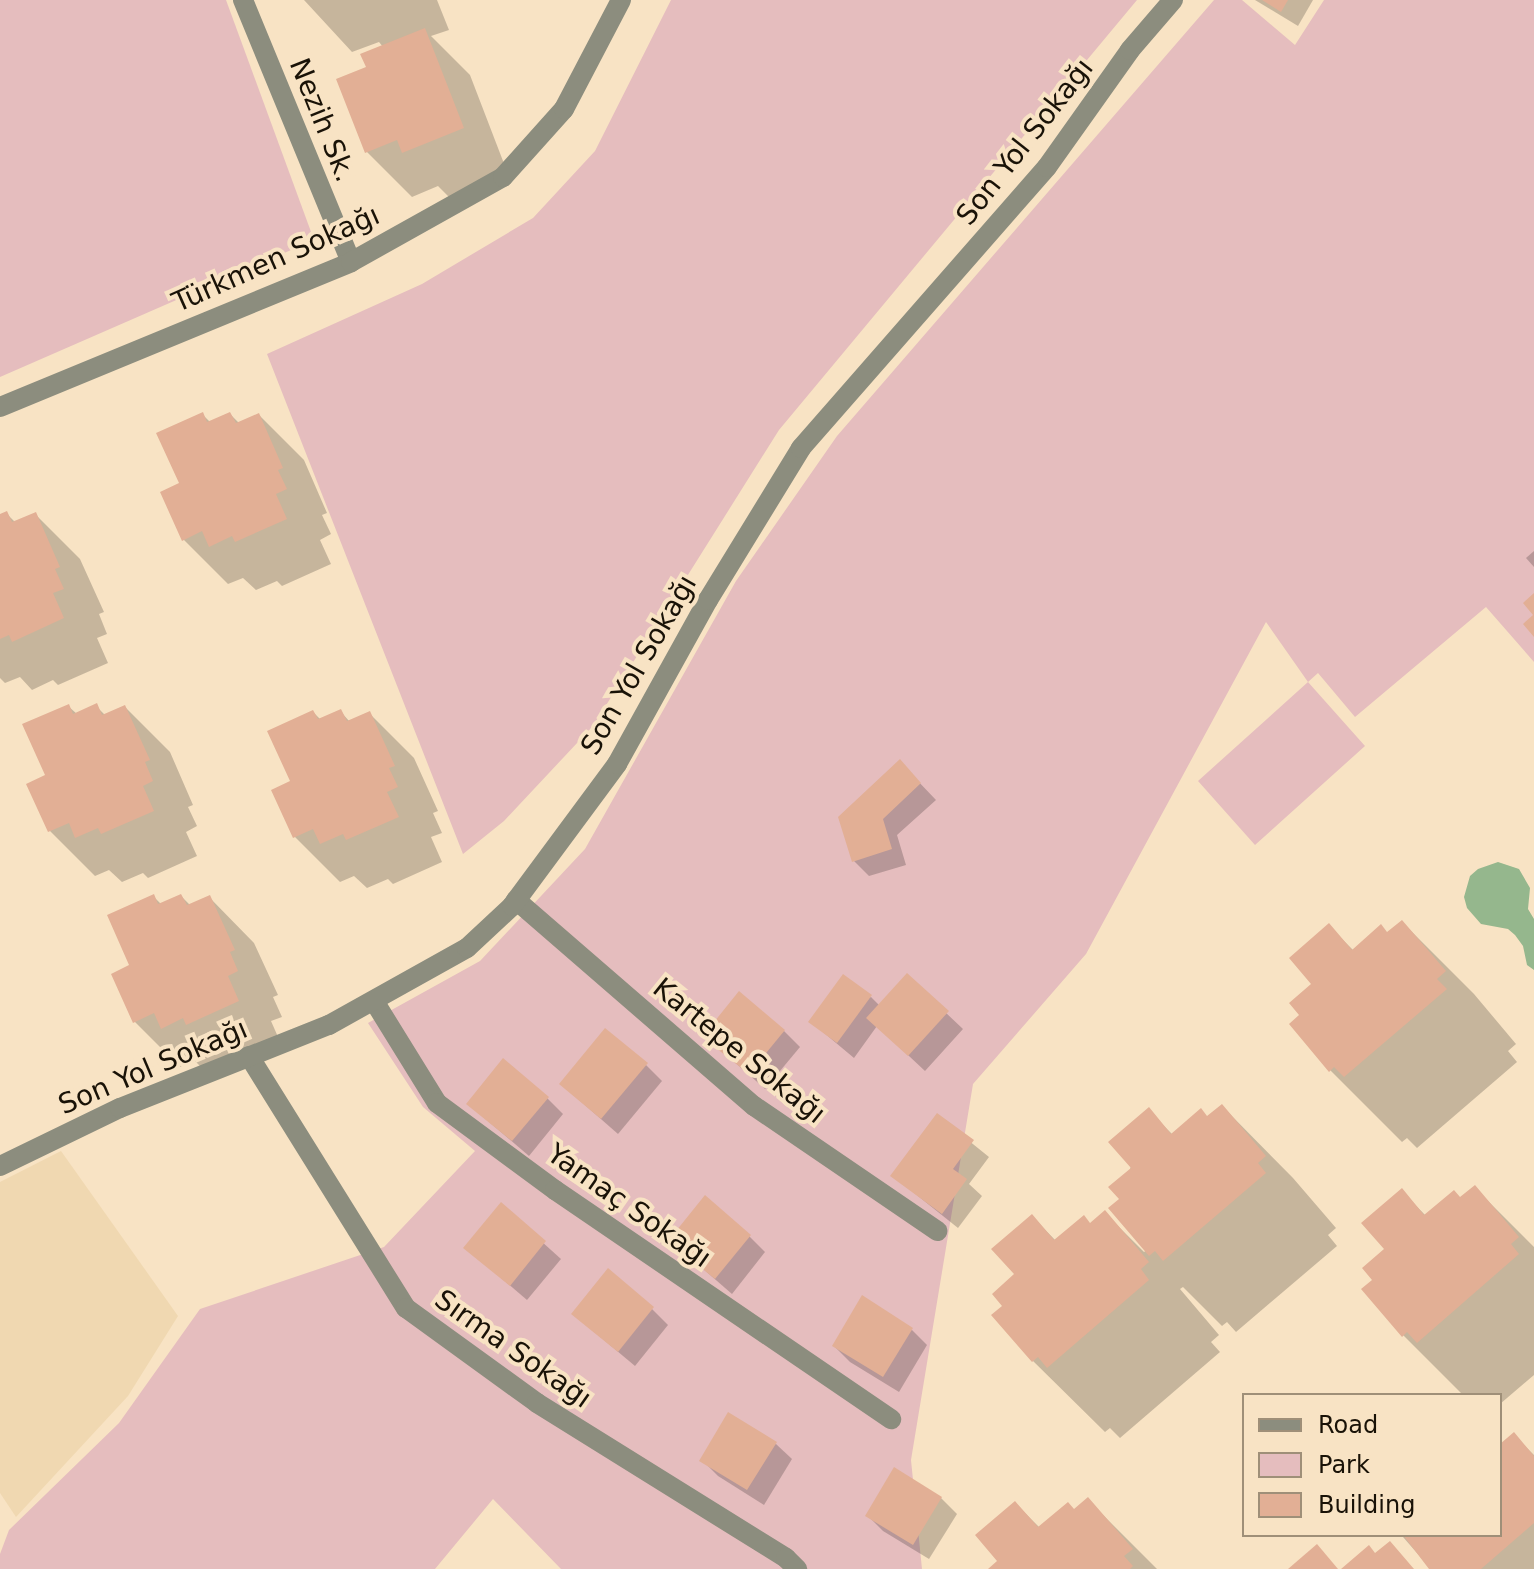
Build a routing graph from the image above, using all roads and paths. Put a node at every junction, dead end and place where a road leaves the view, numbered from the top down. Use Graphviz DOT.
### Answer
graph roads {
  1 [pos="243,0"];
  2 [pos="621,0"];
  3 [pos="1173,0"];
  4 [pos="351,262"];
  5 [pos="0,407"];
  6 [pos="516,900"];
  7 [pos="374,1001"];
  8 [pos="249,1056"];
  9 [pos="0,1166"];
  10 [pos="937,1231"];
  11 [pos="891,1419"];
  12 [pos="797,1569"];
  1 -- 4 [label="street, Nezih Sk."];
  2 -- 4 [label="street, Türkmen Sokağı"];
  3 -- 6 [label="street, Son Yol Sokağı"];
  4 -- 5 [label="street, Türkmen Sokağı"];
  6 -- 7 [label="street, Son Yol Sokağı"];
  6 -- 10 [label="street, Kartepe Sokağı"];
  7 -- 8 [label="street, Son Yol Sokağı"];
  7 -- 11 [label="street, Yamaç Sokağı"];
  8 -- 9 [label="street, Son Yol Sokağı"];
  8 -- 12 [label="street, Sırma Sokağı"];
}
